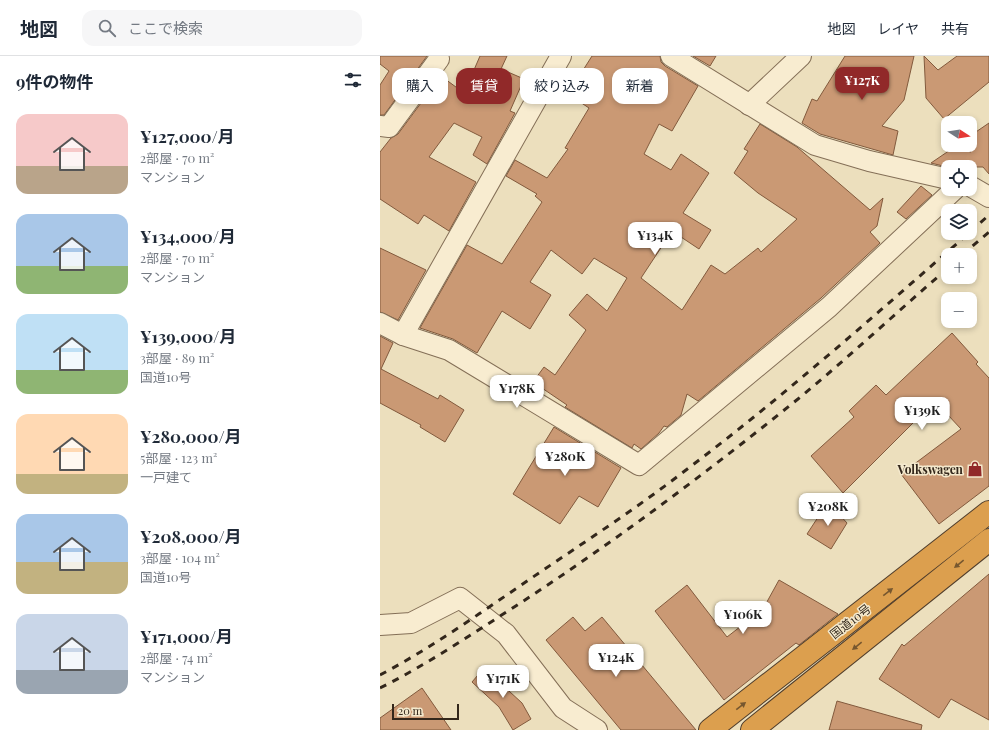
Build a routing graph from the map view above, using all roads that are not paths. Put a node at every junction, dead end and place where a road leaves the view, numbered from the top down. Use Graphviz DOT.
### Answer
graph roads {
  1 [pos="561,56"];
  2 [pos="671,56"];
  3 [pos="801,56"];
  4 [pos="439,59"];
  5 [pos="750,105"];
  6 [pos="380,126"];
  7 [pos="941,177"];
  8 [pos="948,196"];
  9 [pos="380,324"];
  10 [pos="403,335"];
  11 [pos="989,512"];
  12 [pos="989,540"];
  13 [pos="380,625"];
  14 [pos="597,730"];
  15 [pos="710,730"];
  16 [pos="752,730"];
  1 -- 10 [label="street"];
  2 -- 5 [label="street"];
  3 -- 5 [label="street"];
  4 -- 6 [label="street"];
  5 -- 7 [label="street"];
  8 -- 10 [label="street"];
  9 -- 10 [label="street"];
  15 -- 11 [label="highway, 国道10号, one-way"];
  12 -- 16 [label="highway, 国道10号, one-way"];
  13 -- 14 [label="street"];
}
